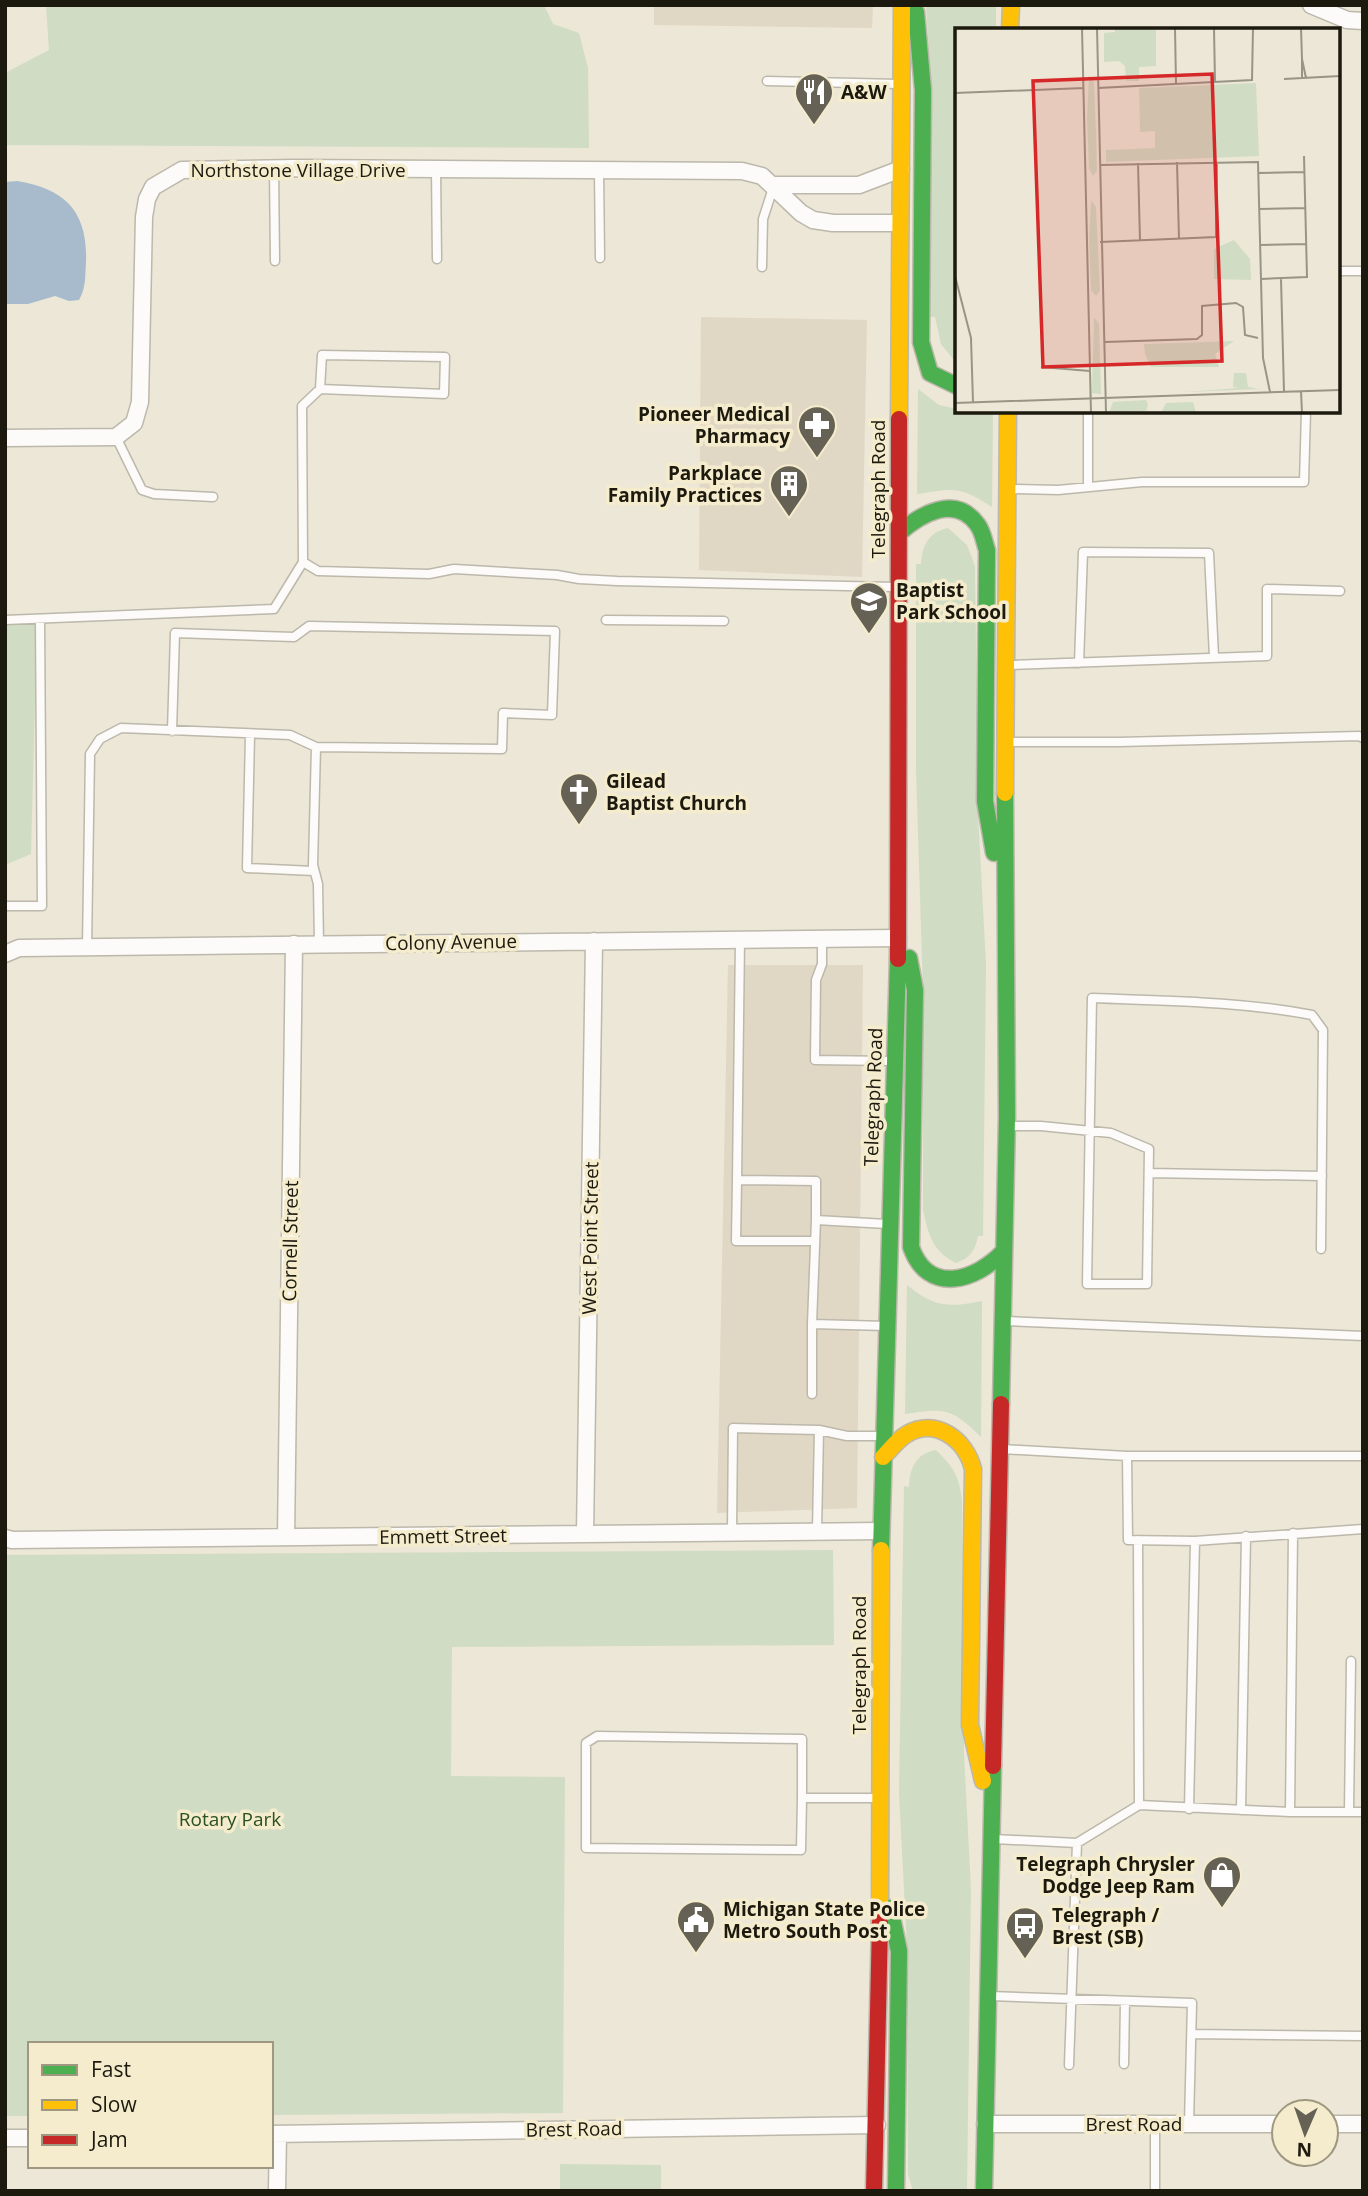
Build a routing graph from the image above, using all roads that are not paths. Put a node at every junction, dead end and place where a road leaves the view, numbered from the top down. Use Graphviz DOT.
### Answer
graph roads {
  1 [pos="902,5"];
  2 [pos="913,5"];
  3 [pos="1011,5"];
  4 [pos="1311,5"];
  5 [pos="1363,21"];
  6 [pos="1010,28"];
  7 [pos="767,80"];
  8 [pos="902,84"];
  9 [pos="274,168"];
  10 [pos="436,169"];
  11 [pos="901,169"];
  12 [pos="599,170"];
  13 [pos="774,185"];
  14 [pos="900,223"];
  15 [pos="600,258"];
  16 [pos="437,259"];
  17 [pos="275,261"];
  18 [pos="762,267"];
  19 [pos="1340,271"];
  20 [pos="1363,271"];
  21 [pos="955,385"];
  22 [pos="320,389"];
  23 [pos="1008,413"];
  24 [pos="1088,413"];
  25 [pos="1306,413"];
  26 [pos="116,437"];
  27 [pos="5,438"];
  28 [pos="1088,487"];
  29 [pos="1008,489"];
  30 [pos="213,497"];
  31 [pos="899,533"];
  32 [pos="303,562"];
  33 [pos="898,587"];
  34 [pos="1340,591"];
  35 [pos="5,620"];
  36 [pos="40,620"];
  37 [pos="606,620"];
  38 [pos="724,621"];
  39 [pos="1214,657"];
  40 [pos="1079,663"];
  41 [pos="1007,665"];
  42 [pos="172,731"];
  43 [pos="250,735"];
  44 [pos="1363,738"];
  45 [pos="1007,742"];
  46 [pos="316,747"];
  47 [pos="314,871"];
  48 [pos="5,906"];
  49 [pos="898,906"];
  50 [pos="1004,907"];
  51 [pos="822,938"];
  52 [pos="898,938"];
  53 [pos="740,939"];
  54 [pos="594,941"];
  55 [pos="294,944"];
  56 [pos="319,944"];
  57 [pos="87,947"];
  58 [pos="5,954"];
  59 [pos="895,1061"];
  60 [pos="1006,1126"];
  61 [pos="1089,1131"];
  62 [pos="1149,1173"];
  63 [pos="1322,1176"];
  64 [pos="737,1180"];
  65 [pos="816,1220"];
  66 [pos="890,1224"];
  67 [pos="815,1241"];
  68 [pos="1321,1249"];
  69 [pos="1004,1251"];
  70 [pos="1003,1321"];
  71 [pos="812,1324"];
  72 [pos="887,1326"];
  73 [pos="1363,1336"];
  74 [pos="812,1394"];
  75 [pos="819,1430"];
  76 [pos="884,1436"];
  77 [pos="999,1449"];
  78 [pos="1127,1456"];
  79 [pos="1363,1456"];
  80 [pos="883,1457"];
  81 [pos="1363,1529"];
  82 [pos="817,1531"];
  83 [pos="881,1531"];
  84 [pos="732,1532"];
  85 [pos="1293,1533"];
  86 [pos="585,1534"];
  87 [pos="1245,1536"];
  88 [pos="5,1538"];
  89 [pos="286,1538"];
  90 [pos="1138,1540"];
  91 [pos="1195,1541"];
  92 [pos="1351,1661"];
  93 [pos="802,1798"];
  94 [pos="879,1798"];
  95 [pos="1139,1805"];
  96 [pos="1189,1809"];
  97 [pos="1241,1810"];
  98 [pos="1349,1811"];
  99 [pos="1290,1812"];
  100 [pos="1363,1812"];
  101 [pos="991,1819"];
  102 [pos="990,1839"];
  103 [pos="1077,1843"];
  104 [pos="879,1859"];
  105 [pos="988,1996"];
  106 [pos="1071,1999"];
  107 [pos="1125,2001"];
  108 [pos="1192,2034"];
  109 [pos="1363,2036"];
  110 [pos="1124,2064"];
  111 [pos="1069,2065"];
  112 [pos="985,2124"];
  113 [pos="1155,2124"];
  114 [pos="1189,2124"];
  115 [pos="1270,2124"];
  116 [pos="1340,2124"];
  117 [pos="1363,2124"];
  118 [pos="877,2125"];
  119 [pos="274,2134"];
  120 [pos="5,2138"];
  121 [pos="28,2138"];
  122 [pos="874,2190"];
  123 [pos="277,2191"];
  124 [pos="866,2191"];
  125 [pos="896,2191"];
  126 [pos="984,2191"];
  127 [pos="1155,2191"];
  1 -- 8 [label="main road, Telegraph Road"];
  2 -- 21 [label="main road"];
  3 -- 6 [label="main road"];
  4 -- 5 [label="street"];
  7 -- 8 [label="lane"];
  8 -- 11 [label="main road, Telegraph Road"];
  9 -- 10 [label="street, Northstone Village Drive"];
  9 -- 17 [label="lane"];
  9 -- 26 [label="street, Northstone Village Drive"];
  10 -- 12 [label="street, Northstone Village Drive"];
  10 -- 16 [label="lane"];
  11 -- 13 [label="street, Northstone Village Drive"];
  11 -- 14 [label="main road, Telegraph Road"];
  12 -- 13 [label="street, Northstone Village Drive"];
  12 -- 15 [label="lane"];
  13 -- 14 [label="street, Northstone Village Drive"];
  13 -- 18 [label="lane"];
  14 -- 31 [label="main road, Telegraph Road"];
  19 -- 20 [label="lane"];
  22 -- 22 [label="lane"];
  22 -- 32 [label="lane"];
  23 -- 29 [label="main road"];
  24 -- 28 [label="lane"];
  25 -- 28 [label="lane"];
  26 -- 27 [label="street"];
  26 -- 30 [label="lane"];
  28 -- 29 [label="lane"];
  29 -- 41 [label="main road"];
  31 -- 33 [label="main road, Telegraph Road"];
  31 -- 50 [label="main road"];
  32 -- 33 [label="lane"];
  32 -- 36 [label="lane"];
  33 -- 49 [label="main road, Telegraph Road"];
  34 -- 39 [label="lane"];
  35 -- 36 [label="lane"];
  36 -- 48 [label="lane"];
  37 -- 38 [label="lane"];
  39 -- 40 [label="lane"];
  39 -- 40 [label="lane"];
  40 -- 41 [label="lane"];
  41 -- 45 [label="main road"];
  42 -- 43 [label="lane"];
  42 -- 46 [label="lane"];
  42 -- 57 [label="lane"];
  43 -- 46 [label="lane"];
  43 -- 47 [label="lane"];
  44 -- 45 [label="lane"];
  45 -- 50 [label="main road"];
  46 -- 47 [label="lane"];
  47 -- 56 [label="lane"];
  49 -- 52 [label="main road, Telegraph Road"];
  49 -- 69 [label="main road"];
  50 -- 60 [label="main road"];
  51 -- 52 [label="street, Colony Avenue"];
  51 -- 53 [label="street, Colony Avenue"];
  51 -- 59 [label="lane"];
  52 -- 59 [label="main road, Telegraph Road"];
  53 -- 54 [label="street, Colony Avenue"];
  53 -- 64 [label="lane"];
  54 -- 56 [label="street, Colony Avenue"];
  54 -- 86 [label="street, West Point Street"];
  55 -- 56 [label="street, Colony Avenue"];
  55 -- 57 [label="street, Colony Avenue"];
  55 -- 89 [label="street, Cornell Street"];
  57 -- 58 [label="street, Colony Avenue"];
  59 -- 66 [label="main road, Telegraph Road"];
  60 -- 61 [label="lane"];
  60 -- 69 [label="main road"];
  61 -- 62 [label="lane"];
  61 -- 62 [label="lane"];
  61 -- 63 [label="lane"];
  62 -- 63 [label="lane"];
  63 -- 68 [label="lane"];
  64 -- 65 [label="lane"];
  64 -- 67 [label="lane"];
  65 -- 66 [label="lane"];
  65 -- 67 [label="lane"];
  66 -- 72 [label="main road, Telegraph Road"];
  67 -- 71 [label="lane"];
  69 -- 70 [label="main road"];
  70 -- 73 [label="lane"];
  70 -- 77 [label="main road"];
  71 -- 72 [label="lane"];
  71 -- 74 [label="lane"];
  72 -- 76 [label="main road, Telegraph Road"];
  75 -- 76 [label="lane"];
  75 -- 82 [label="lane"];
  75 -- 84 [label="lane"];
  76 -- 80 [label="main road, Telegraph Road"];
  77 -- 78 [label="lane"];
  77 -- 101 [label="main road"];
  78 -- 79 [label="lane"];
  78 -- 90 [label="lane"];
  80 -- 83 [label="main road, Telegraph Road"];
  80 -- 101 [label="main road"];
  81 -- 85 [label="lane"];
  82 -- 83 [label="street, Emmett Street"];
  82 -- 84 [label="street, Emmett Street"];
  83 -- 94 [label="main road, Telegraph Road"];
  84 -- 86 [label="street, Emmett Street"];
  85 -- 87 [label="lane"];
  85 -- 99 [label="lane"];
  86 -- 89 [label="street, Emmett Street"];
  87 -- 91 [label="lane"];
  87 -- 97 [label="lane"];
  88 -- 89 [label="street, Emmett Street"];
  90 -- 91 [label="lane"];
  90 -- 95 [label="lane"];
  91 -- 96 [label="lane"];
  92 -- 98 [label="lane"];
  93 -- 93 [label="lane"];
  93 -- 94 [label="lane"];
  94 -- 104 [label="main road, Telegraph Road"];
  95 -- 96 [label="lane"];
  95 -- 103 [label="lane"];
  96 -- 97 [label="lane"];
  97 -- 99 [label="lane"];
  98 -- 99 [label="lane"];
  98 -- 100 [label="lane"];
  101 -- 102 [label="main road"];
  102 -- 103 [label="lane"];
  102 -- 105 [label="main road"];
  103 -- 106 [label="lane"];
  104 -- 118 [label="main road, Telegraph Road"];
  104 -- 125 [label="main road"];
  105 -- 106 [label="lane"];
  105 -- 112 [label="main road"];
  106 -- 107 [label="lane"];
  106 -- 111 [label="lane"];
  107 -- 108 [label="lane"];
  107 -- 110 [label="lane"];
  108 -- 109 [label="lane"];
  108 -- 114 [label="lane"];
  112 -- 113 [label="street, Brest Road"];
  112 -- 126 [label="main road"];
  113 -- 114 [label="street, Brest Road"];
  113 -- 127 [label="lane"];
  114 -- 115 [label="street, Brest Road"];
  116 -- 117 [label="street"];
  118 -- 119 [label="street, Brest Road"];
  118 -- 122 [label="main road, Telegraph Road"];
  119 -- 123 [label="street"];
  120 -- 121 [label="street"];
  122 -- 124 [label="lane"];
}
